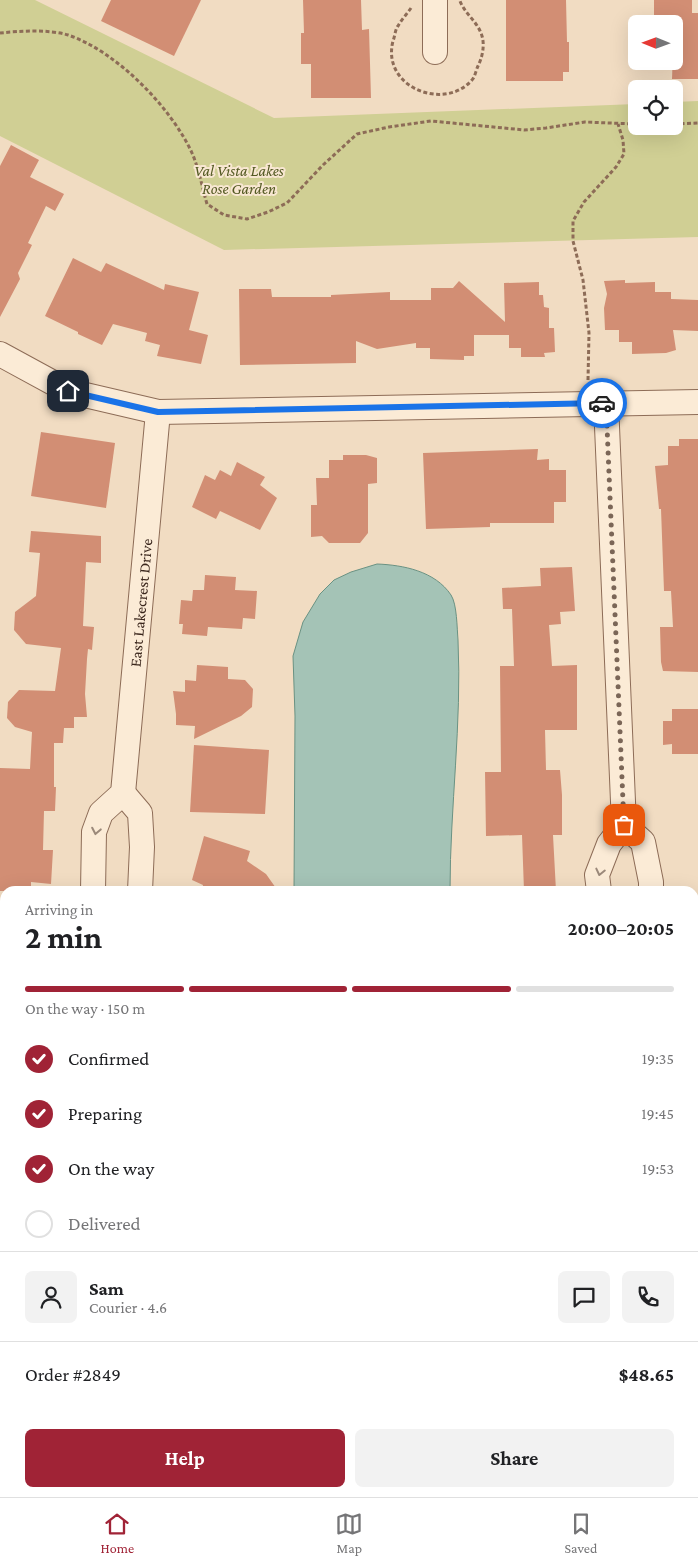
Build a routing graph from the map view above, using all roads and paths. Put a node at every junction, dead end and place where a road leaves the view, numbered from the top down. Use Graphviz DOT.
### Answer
graph roads {
  1 [pos="435,0"];
  2 [pos="0,33"];
  3 [pos="435,52"];
  4 [pos="698,123"];
  5 [pos="618,124"];
  6 [pos="628,124"];
  7 [pos="683,124"];
  8 [pos="0,354"];
  9 [pos="698,402"];
  10 [pos="596,403"];
  11 [pos="158,412"];
  12 [pos="123,793"];
  13 [pos="624,825"];
  14 [pos="93,886"];
  15 [pos="140,886"];
  16 [pos="598,886"];
  17 [pos="651,886"];
  1 -- 3 [label="street"];
  2 -- 5 [label="path"];
  4 -- 7 [label="path"];
  5 -- 6 [label="path"];
  5 -- 10 [label="path"];
  8 -- 11 [label="street"];
  9 -- 10 [label="street"];
  10 -- 11 [label="street"];
  10 -- 13 [label="street"];
  11 -- 12 [label="street, East Lakecrest Drive"];
  12 -- 14 [label="street, one-way"];
  12 -- 15 [label="street"];
  13 -- 16 [label="street, one-way"];
  13 -- 17 [label="street"];
}
